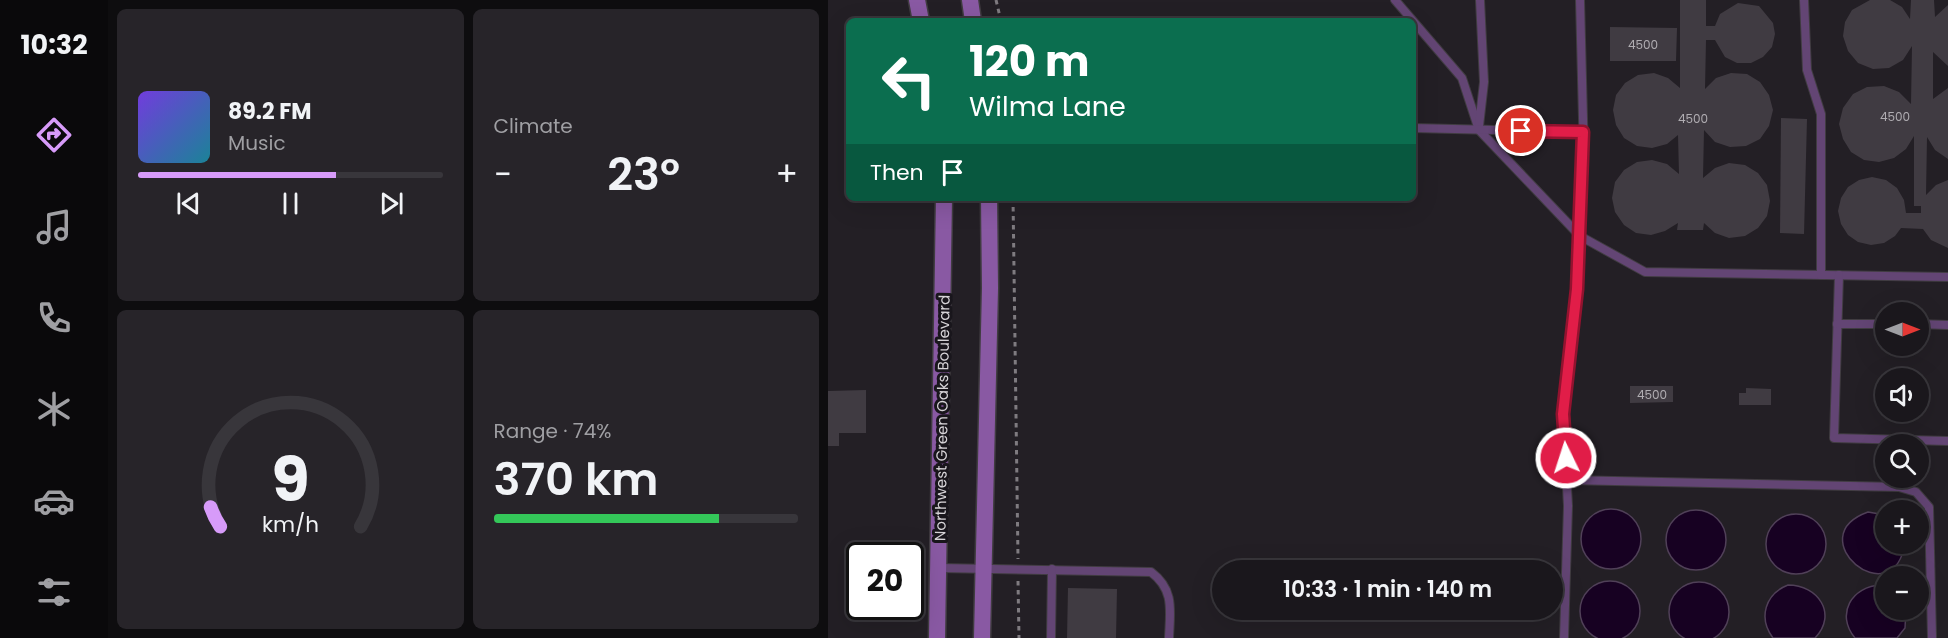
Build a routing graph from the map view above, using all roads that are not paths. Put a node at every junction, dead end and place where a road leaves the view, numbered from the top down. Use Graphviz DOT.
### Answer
graph roads {
  1 [pos="917,0"];
  2 [pos="970,0"];
  3 [pos="1395,0"];
  4 [pos="1480,0"];
  5 [pos="1580,0"];
  6 [pos="1803,0"];
  7 [pos="920,18"];
  8 [pos="973,18"];
  9 [pos="1410,18"];
  10 [pos="1416,24"];
  11 [pos="1416,128"];
  12 [pos="1479,130"];
  13 [pos="1583,132"];
  14 [pos="944,201"];
  15 [pos="989,201"];
  16 [pos="1580,236"];
  17 [pos="1821,275"];
  18 [pos="1839,275"];
  19 [pos="1948,277"];
  20 [pos="1838,324"];
  21 [pos="1875,324"];
  22 [pos="1929,324"];
  23 [pos="1948,325"];
  24 [pos="1948,441"];
  25 [pos="1567,480"];
  26 [pos="940,568"];
  27 [pos="984,568"];
  28 [pos="1052,569"];
  29 [pos="937,638"];
  30 [pos="982,638"];
  31 [pos="1051,638"];
  32 [pos="1169,638"];
  33 [pos="1564,638"];
  34 [pos="1932,638"];
  1 -- 7 [label="main road"];
  2 -- 8 [label="main road"];
  3 -- 9 [label="lane"];
  4 -- 12 [label="lane"];
  5 -- 13 [label="lane"];
  6 -- 17 [label="lane"];
  10 -- 12 [label="lane"];
  11 -- 12 [label="lane"];
  12 -- 13 [label="lane"];
  12 -- 16 [label="lane"];
  13 -- 16 [label="lane"];
  14 -- 26 [label="main road, Northwest Green Oaks Boulevard"];
  15 -- 27 [label="main road"];
  16 -- 17 [label="lane"];
  16 -- 25 [label="lane"];
  17 -- 18 [label="lane"];
  18 -- 19 [label="lane"];
  18 -- 20 [label="lane"];
  20 -- 21 [label="lane"];
  20 -- 24 [label="lane"];
  22 -- 23 [label="lane"];
  25 -- 33 [label="lane"];
  25 -- 34 [label="lane"];
  26 -- 27 [label="lane"];
  26 -- 29 [label="main road, Northwest Green Oaks Boulevard"];
  27 -- 28 [label="lane"];
  27 -- 30 [label="main road"];
  28 -- 31 [label="lane"];
  28 -- 32 [label="lane"];
}
